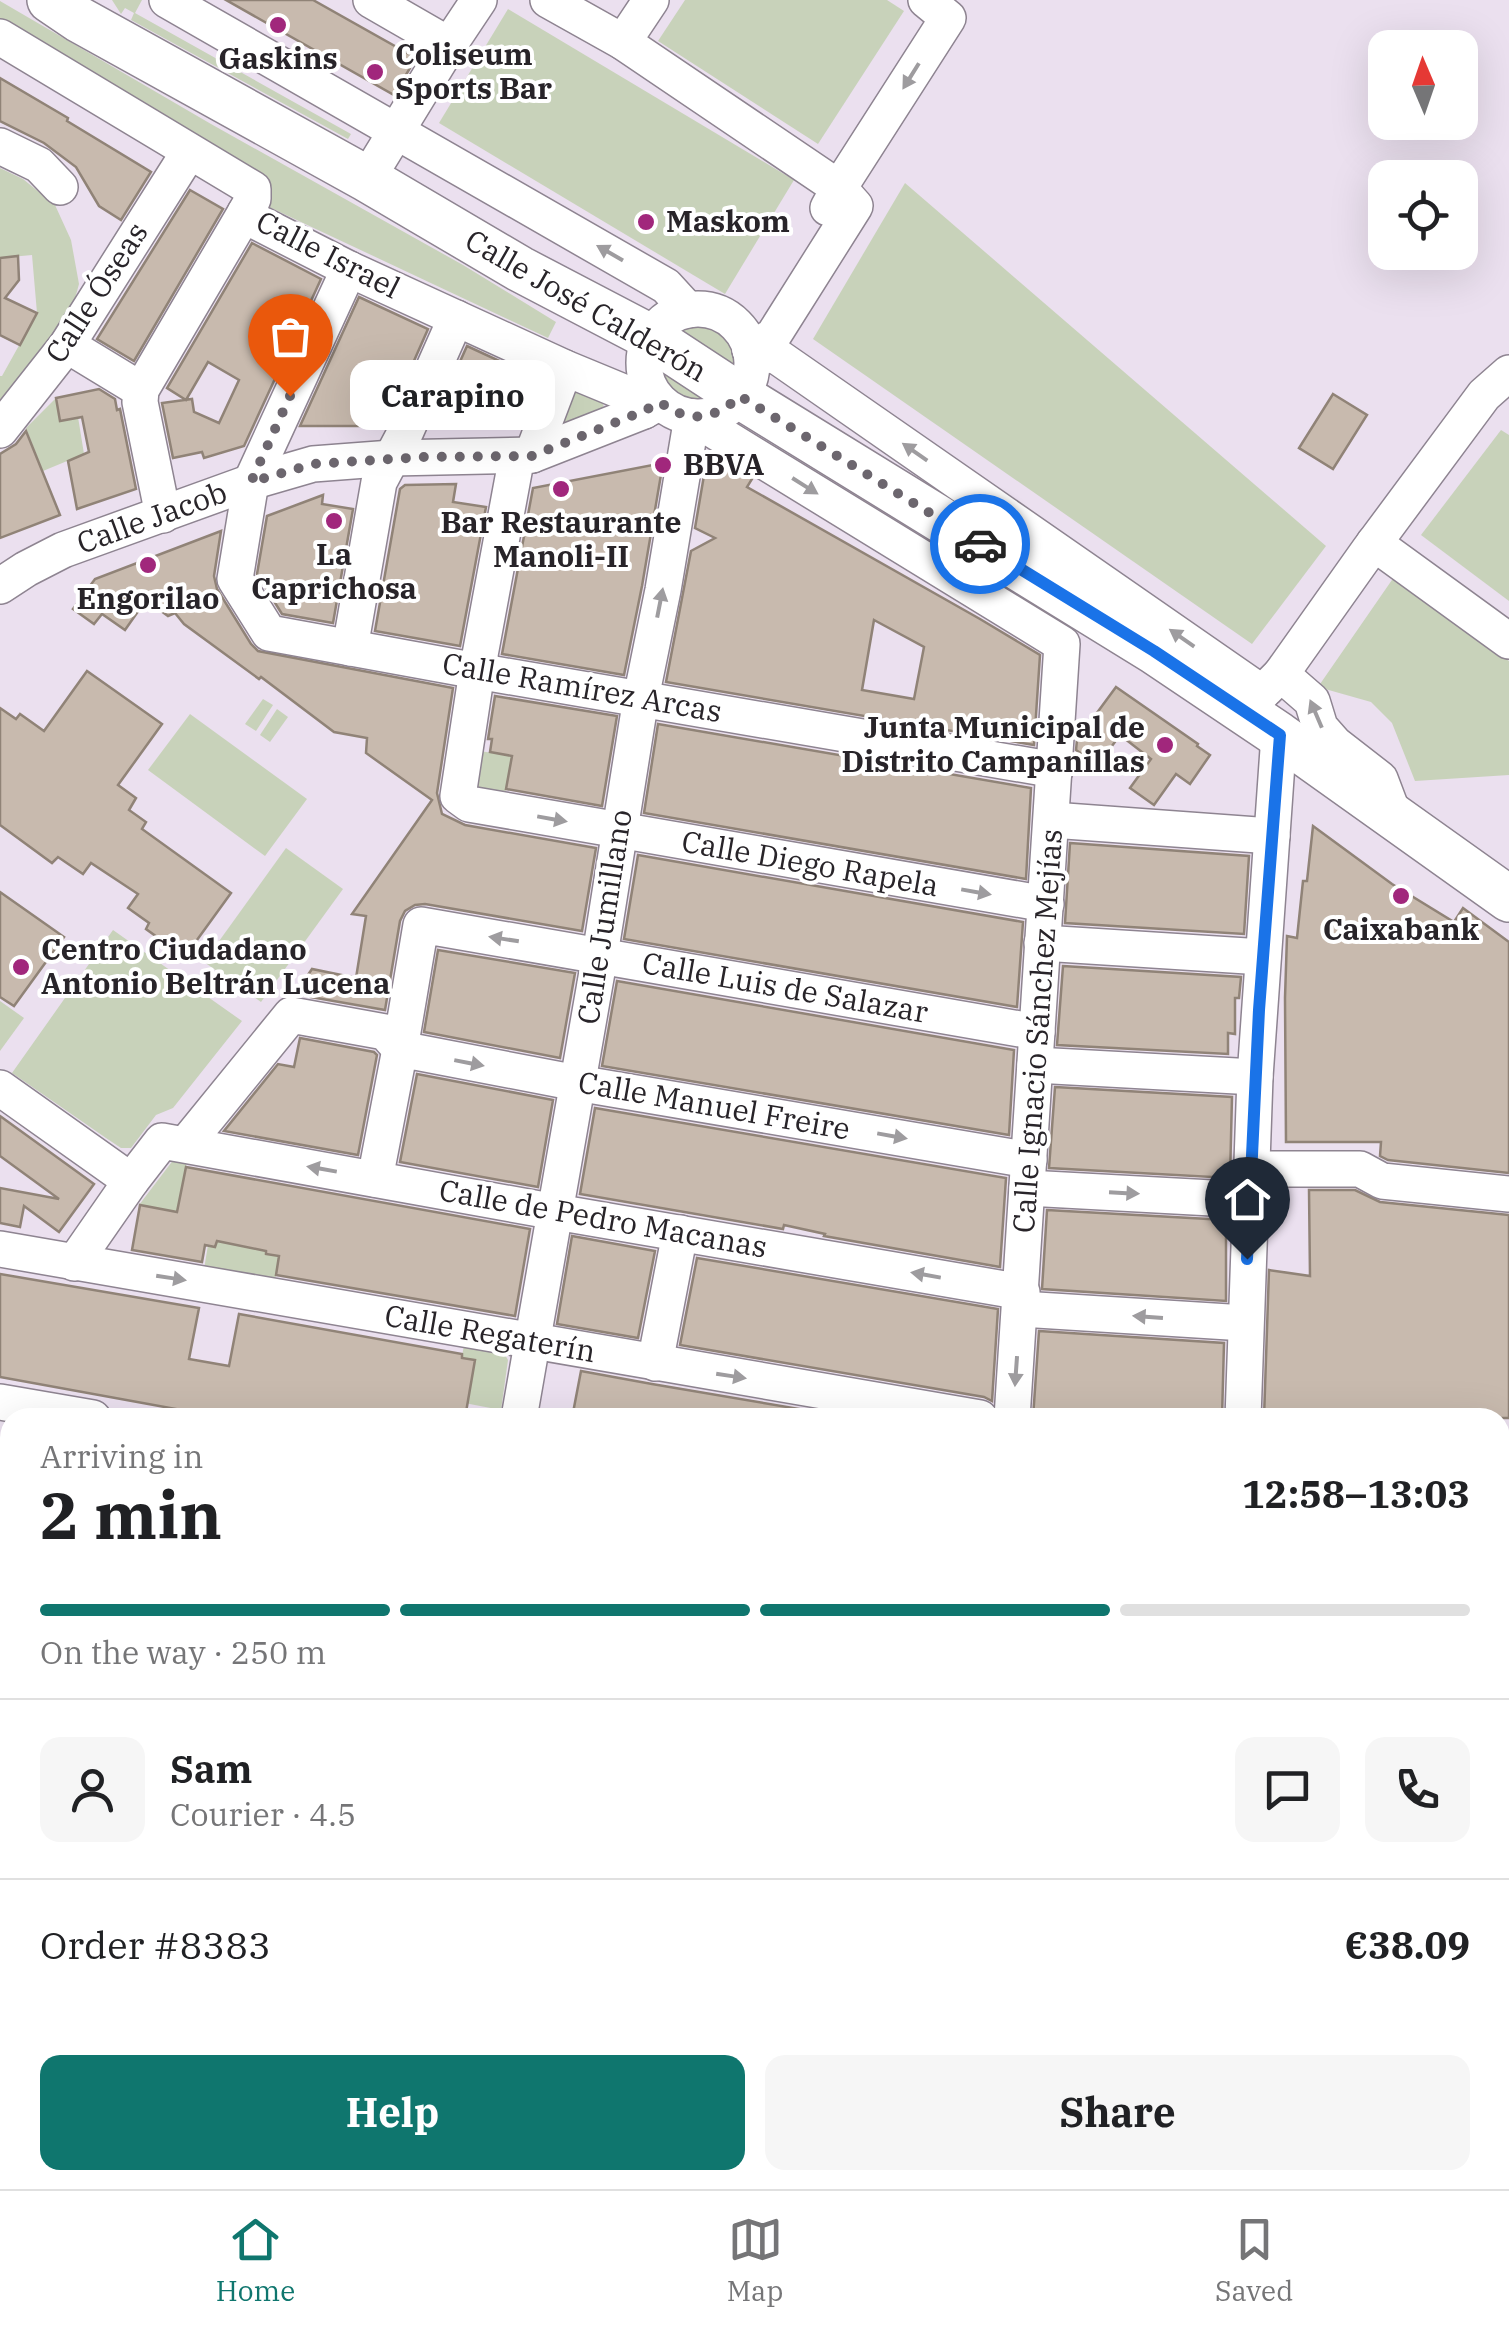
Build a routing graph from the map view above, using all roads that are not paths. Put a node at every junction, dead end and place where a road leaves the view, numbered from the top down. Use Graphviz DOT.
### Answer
graph roads {
  1 [pos="167,0"];
  2 [pos="370,0"];
  3 [pos="479,0"];
  4 [pos="548,0"];
  5 [pos="651,0"];
  6 [pos="926,0"];
  7 [pos="73,6"];
  8 [pos="0,37"];
  9 [pos="624,42"];
  10 [pos="449,45"];
  11 [pos="396,130"];
  12 [pos="0,146"];
  13 [pos="189,152"];
  14 [pos="367,179"];
  15 [pos="60,186"];
  16 [pos="839,188"];
  17 [pos="245,213"];
  18 [pos="349,269"];
  19 [pos="688,310"];
  20 [pos="456,318"];
  21 [pos="650,337"];
  22 [pos="746,341"];
  23 [pos="67,345"];
  24 [pos="565,368"];
  25 [pos="1509,373"];
  26 [pos="141,390"];
  27 [pos="740,396"];
  28 [pos="652,406"];
  29 [pos="692,417"];
  30 [pos="0,430"];
  31 [pos="524,456"];
  32 [pos="392,458"];
  33 [pos="251,482"];
  34 [pos="163,515"];
  35 [pos="1374,543"];
  36 [pos="0,586"];
  37 [pos="1509,641"];
  38 [pos="350,648"];
  39 [pos="477,671"];
  40 [pos="641,698"];
  41 [pos="1268,704"];
  42 [pos="1055,770"];
  43 [pos="1394,816"];
  44 [pos="1052,820"];
  45 [pos="619,832"];
  46 [pos="1272,836"];
  47 [pos="1509,898"];
  48 [pos="1046,904"];
  49 [pos="1042,943"];
  50 [pos="600,955"];
  51 [pos="1263,956"];
  52 [pos="1036,1049"];
  53 [pos="400,1050"];
  54 [pos="1255,1077"];
  55 [pos="578,1083"];
  56 [pos="0,1088"];
  57 [pos="186,1144"];
  58 [pos="1028,1174"];
  59 [pos="375,1179"];
  60 [pos="131,1181"];
  61 [pos="1250,1185"];
  62 [pos="1509,1194"];
  63 [pos="556,1212"];
  64 [pos="680,1233"];
  65 [pos="0,1249"];
  66 [pos="74,1263"];
  67 [pos="1021,1300"];
  68 [pos="1245,1323"];
  69 [pos="532,1341"];
  70 [pos="656,1363"];
  71 [pos="0,1402"];
  72 [pos="35,1408"];
  73 [pos="521,1408"];
  74 [pos="921,1408"];
  75 [pos="1013,1408"];
  76 [pos="1242,1408"];
  1 -- 11 [label="street, Calle José Calderón"];
  2 -- 10 [label="street"];
  3 -- 10 [label="street"];
  4 -- 9 [label="street"];
  5 -- 9 [label="street"];
  6 -- 16 [label="street, one-way"];
  7 -- 14 [label="main road, Calle José Calderón"];
  8 -- 13 [label="street, Calle Israel"];
  9 -- 16 [label="street"];
  10 -- 11 [label="street"];
  11 -- 14 [label="street"];
  19 -- 11 [label="street, Calle José Calderón, one-way"];
  12 -- 15 [label="street"];
  13 -- 17 [label="street, Calle Israel"];
  13 -- 23 [label="street, Calle Óseas"];
  14 -- 21 [label="main road, Calle José Calderón"];
  16 -- 22 [label="street"];
  17 -- 18 [label="street, Calle Israel"];
  17 -- 26 [label="street"];
  18 -- 20 [label="street, Calle Israel"];
  18 -- 33 [label="street, Calle Ramírez Arcas"];
  19 -- 21 [label="street"];
  19 -- 22 [label="street, Calle José Calderón"];
  20 -- 24 [label="street, Calle Israel"];
  20 -- 32 [label="street"];
  21 -- 27 [label="main road, Calle José Calderón"];
  21 -- 28 [label="street"];
  22 -- 27 [label="street"];
  41 -- 22 [label="street, Calle José Calderón, one-way"];
  23 -- 26 [label="street"];
  23 -- 30 [label="street, Calle Óseas"];
  24 -- 28 [label="street, Calle Israel"];
  24 -- 31 [label="street"];
  25 -- 35 [label="street"];
  26 -- 34 [label="street"];
  27 -- 29 [label="street"];
  27 -- 41 [label="main road, Calle José Calderón"];
  28 -- 29 [label="street, Calle Israel"];
  28 -- 31 [label="street, Calle Jacob"];
  40 -- 29 [label="street, Calle Jumillano, one-way"];
  29 -- 42 [label="street, Calle Ignacio Sánchez Mejías, one-way"];
  31 -- 32 [label="street, Calle Jacob"];
  31 -- 39 [label="street"];
  32 -- 33 [label="street, Calle Jacob"];
  32 -- 38 [label="street"];
  33 -- 34 [label="street, Calle Jacob"];
  33 -- 38 [label="street, Calle Ramírez Arcas"];
  34 -- 36 [label="street, Calle Jacob"];
  35 -- 37 [label="street"];
  35 -- 41 [label="street"];
  38 -- 39 [label="street, Calle Ramírez Arcas"];
  39 -- 40 [label="street, Calle Ramírez Arcas"];
  39 -- 45 [label="street, Calle Diego Rapela, one-way"];
  40 -- 42 [label="street, Calle Ramírez Arcas"];
  40 -- 45 [label="street, Calle Jumillano"];
  41 -- 43 [label="main road, Calle José Calderón"];
  43 -- 41 [label="street, one-way"];
  41 -- 46 [label="street"];
  42 -- 44 [label="street, Calle Ignacio Sánchez Mejías"];
  43 -- 47 [label="main road, Calle José Calderón"];
  44 -- 46 [label="street"];
  44 -- 48 [label="street, Calle Ignacio Sánchez Mejías"];
  45 -- 48 [label="street, Calle Diego Rapela, one-way"];
  45 -- 50 [label="street, Calle Jumillano"];
  46 -- 51 [label="street"];
  48 -- 49 [label="street, Calle Ignacio Sánchez Mejías"];
  49 -- 51 [label="street"];
  49 -- 52 [label="street, Calle Ignacio Sánchez Mejías"];
  50 -- 52 [label="street, Calle Luis de Salazar"];
  50 -- 53 [label="street, Calle Luis de Salazar, one-way"];
  50 -- 55 [label="street, Calle Jumillano"];
  51 -- 54 [label="street"];
  52 -- 54 [label="street, Calle Luis de Salazar"];
  52 -- 58 [label="street, Calle Ignacio Sánchez Mejías"];
  53 -- 55 [label="street, Calle Manuel Freire, one-way"];
  53 -- 57 [label="street, Calle Manuel Freire"];
  53 -- 59 [label="street"];
  54 -- 61 [label="street"];
  55 -- 58 [label="street, Calle Manuel Freire, one-way"];
  55 -- 63 [label="street, Calle Jumillano"];
  56 -- 60 [label="street"];
  59 -- 57 [label="street, Calle de Pedro Macanas, one-way"];
  57 -- 60 [label="street"];
  58 -- 61 [label="street, Calle Manuel Freire, one-way"];
  58 -- 67 [label="street, Calle Ignacio Sánchez Mejías"];
  59 -- 63 [label="street, Calle de Pedro Macanas"];
  60 -- 66 [label="street"];
  61 -- 62 [label="street, Calle Manuel Freire"];
  61 -- 68 [label="street"];
  63 -- 64 [label="street, Calle de Pedro Macanas"];
  63 -- 69 [label="street, Calle Jumillano"];
  67 -- 64 [label="street, Calle de Pedro Macanas, one-way"];
  64 -- 70 [label="street"];
  65 -- 66 [label="street, Calle Regaterín"];
  66 -- 69 [label="street, Calle Regaterín, one-way"];
  68 -- 67 [label="street, Calle de Pedro Macanas, one-way"];
  67 -- 75 [label="street, Calle Ignacio Sánchez Mejías, one-way"];
  68 -- 76 [label="street"];
  69 -- 70 [label="street, Calle Regaterín"];
  69 -- 73 [label="street, Calle Jumillano"];
  70 -- 74 [label="street, Calle Regaterín, one-way"];
  71 -- 72 [label="street"];
}
